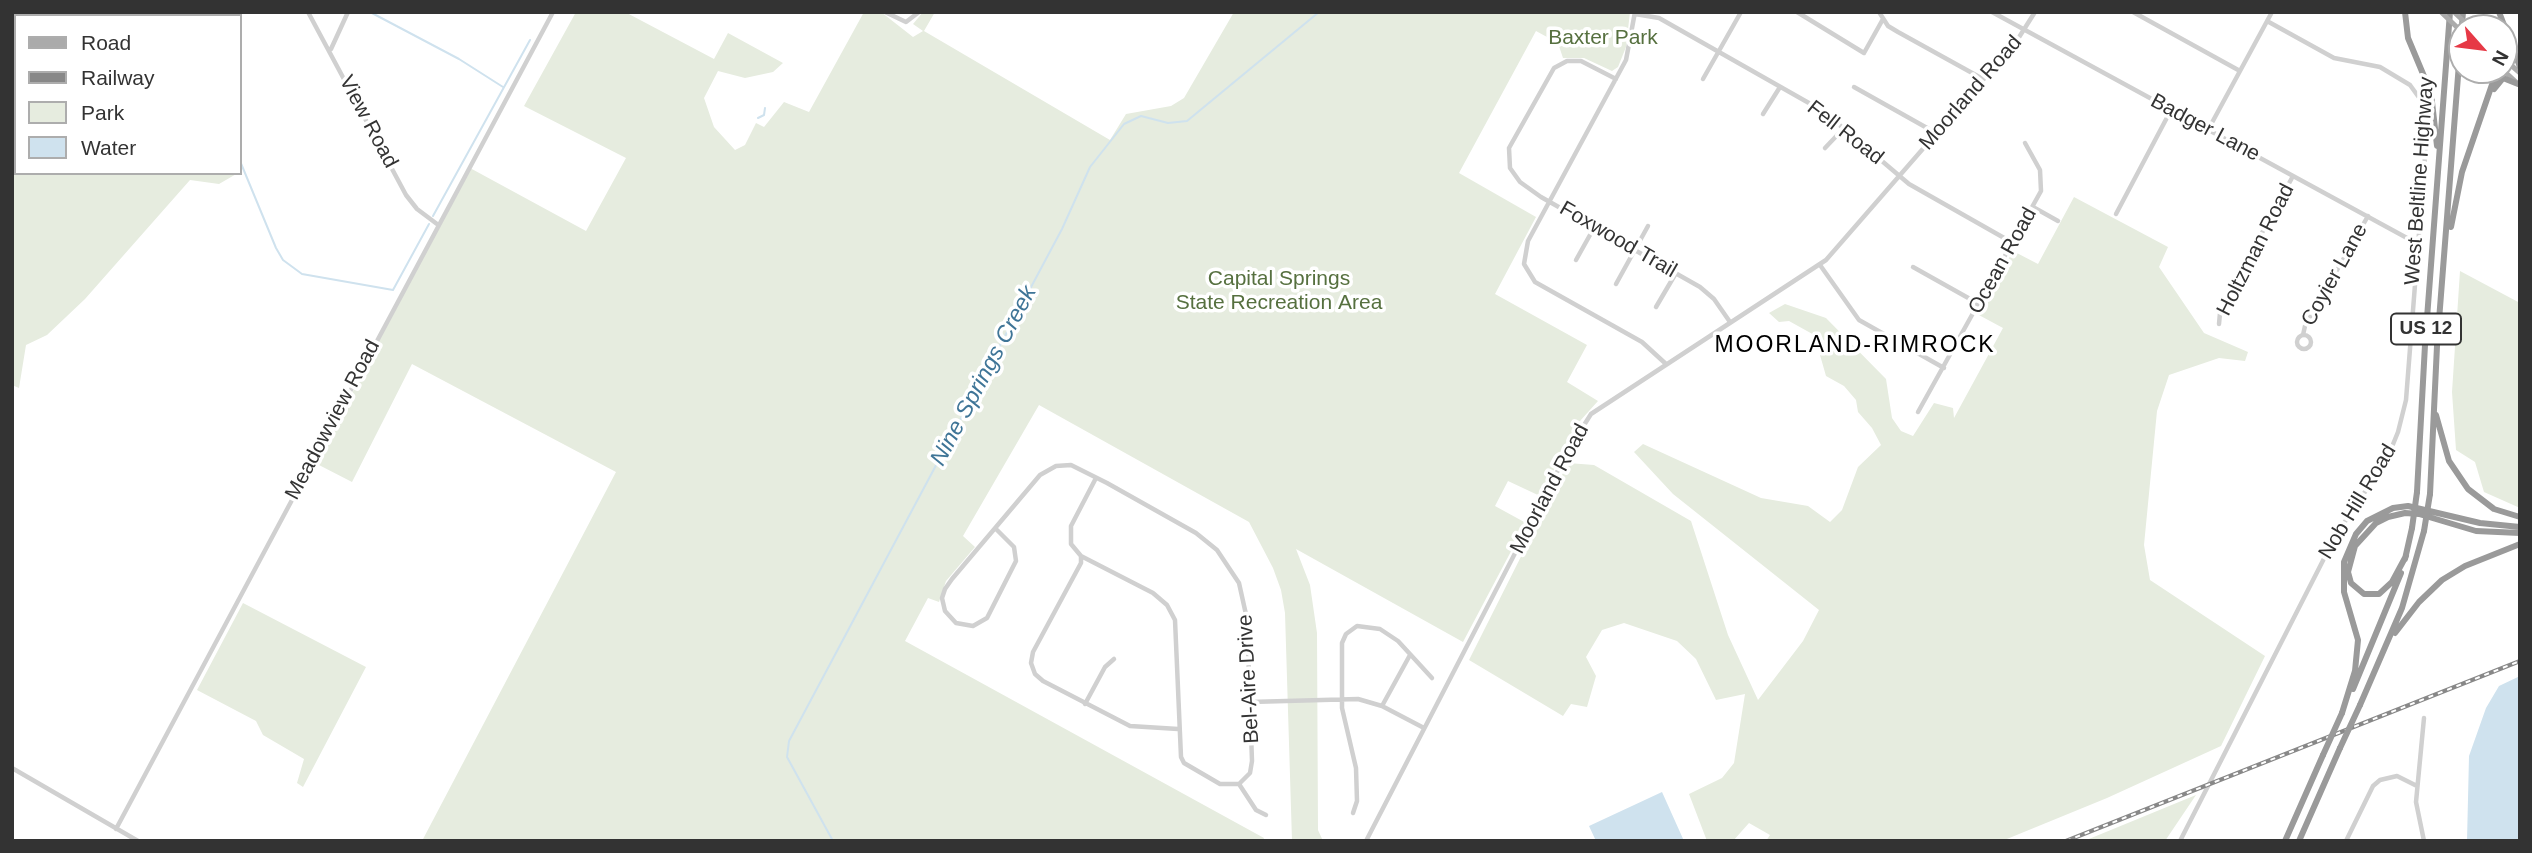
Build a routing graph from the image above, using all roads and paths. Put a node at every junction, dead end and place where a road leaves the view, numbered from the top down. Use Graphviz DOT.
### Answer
graph roads {
  1 [pos="308,12"];
  2 [pos="348,12"];
  3 [pos="552,12"];
  4 [pos="885,12"];
  5 [pos="919,12"];
  6 [pos="1741,12"];
  7 [pos="1797,12"];
  8 [pos="1880,12"];
  9 [pos="1992,12"];
  10 [pos="2035,12"];
  11 [pos="2133,12"];
  12 [pos="2272,12"];
  13 [pos="2405,12"];
  14 [pos="2452,12"];
  15 [pos="2463,12"];
  16 [pos="1635,13"];
  17 [pos="2500,13"];
  18 [pos="1883,19"];
  19 [pos="2267,21"];
  20 [pos="2024,30"];
  21 [pos="331,51"];
  22 [pos="1718,51"];
  23 [pos="2520,67"];
  24 [pos="2240,71"];
  25 [pos="1616,79"];
  26 [pos="1703,79"];
  27 [pos="1984,79"];
  28 [pos="2492,84"];
  29 [pos="2519,85"];
  30 [pos="1780,87"];
  31 [pos="1854,87"];
  32 [pos="2484,109"];
  33 [pos="2171,110"];
  34 [pos="1763,114"];
  35 [pos="1844,128"];
  36 [pos="2208,130"];
  37 [pos="1936,133"];
  38 [pos="2025,143"];
  39 [pos="1825,148"];
  40 [pos="2438,165"];
  41 [pos="2293,176"];
  42 [pos="1899,177"];
  43 [pos="1549,201"];
  44 [pos="2032,207"];
  45 [pos="2116,214"];
  46 [pos="2368,216"];
  47 [pos="2058,221"];
  48 [pos="437,224"];
  49 [pos="1595,226"];
  50 [pos="1648,226"];
  51 [pos="2013,243"];
  52 [pos="2418,244"];
  53 [pos="1635,250"];
  54 [pos="1576,260"];
  55 [pos="1820,265"];
  56 [pos="1913,267"];
  57 [pos="1676,273"];
  58 [pos="2443,278"];
  59 [pos="1616,284"];
  60 [pos="1979,304"];
  61 [pos="1656,307"];
  62 [pos="1730,323"];
  63 [pos="2219,324"];
  64 [pos="2303,335"];
  65 [pos="1666,364"];
  66 [pos="1944,368"];
  67 [pos="2434,405"];
  68 [pos="1918,412"];
  69 [pos="1096,478"];
  70 [pos="2520,517"];
  71 [pos="2520,527"];
  72 [pos="995,528"];
  73 [pos="2520,533"];
  74 [pos="2520,544"];
  75 [pos="1080,556"];
  76 [pos="2406,556"];
  77 [pos="2389,640"];
  78 [pos="1410,656"];
  79 [pos="1114,659"];
  80 [pos="1432,678"];
  81 [pos="1342,699"];
  82 [pos="1250,702"];
  83 [pos="1085,704"];
  84 [pos="1382,706"];
  85 [pos="2342,713"];
  86 [pos="2424,718"];
  87 [pos="1424,728"];
  88 [pos="1178,729"];
  89 [pos="12,768"];
  90 [pos="1239,783"];
  91 [pos="2417,786"];
  92 [pos="1353,813"];
  93 [pos="1266,815"];
  94 [pos="116,828"];
  95 [pos="138,841"];
  96 [pos="1366,841"];
  97 [pos="2180,841"];
  98 [pos="2285,841"];
  99 [pos="2299,841"];
  100 [pos="2346,841"];
  101 [pos="2424,841"];
  1 -- 21 [label="street, View Road"];
  2 -- 21 [label="street"];
  3 -- 48 [label="street, Meadowview Road"];
  4 -- 5 [label="street"];
  6 -- 22 [label="street"];
  7 -- 18 [label="street"];
  8 -- 18 [label="street"];
  9 -- 20 [label="street, Badger Lane"];
  10 -- 20 [label="street, Moorland Road"];
  11 -- 24 [label="street"];
  12 -- 19 [label="street"];
  13 -- 40 [label="highway"];
  14 -- 40 [label="highway, West Beltline Highway / US 12"];
  15 -- 58 [label="highway, West Beltline Highway / US 12"];
  16 -- 22 [label="street, Fell Road"];
  16 -- 25 [label="street"];
  17 -- 23 [label="highway"];
  18 -- 27 [label="street"];
  19 -- 24 [label="street"];
  19 -- 52 [label="street, Nob Hill Road"];
  20 -- 27 [label="street, Moorland Road"];
  20 -- 33 [label="street, Badger Lane"];
  21 -- 48 [label="street, View Road"];
  22 -- 26 [label="street"];
  22 -- 30 [label="street, Fell Road"];
  24 -- 36 [label="street"];
  25 -- 43 [label="street"];
  25 -- 43 [label="street, Foxwood Trail"];
  27 -- 37 [label="street, Moorland Road"];
  28 -- 32 [label="highway"];
  29 -- 32 [label="highway"];
  30 -- 34 [label="street"];
  30 -- 35 [label="street, Fell Road"];
  31 -- 37 [label="street"];
  32 -- 58 [label="highway"];
  33 -- 36 [label="street, Badger Lane"];
  33 -- 45 [label="street"];
  35 -- 39 [label="street"];
  35 -- 42 [label="street, Fell Road"];
  36 -- 41 [label="street, Badger Lane"];
  37 -- 42 [label="street, Moorland Road"];
  38 -- 44 [label="street, Ocean Road"];
  40 -- 76 [label="highway, West Beltline Highway / US 12, bridge"];
  41 -- 46 [label="street, Badger Lane"];
  41 -- 63 [label="street, Holtzman Road"];
  42 -- 51 [label="street, Fell Road"];
  42 -- 55 [label="street, Moorland Road"];
  43 -- 49 [label="street, Foxwood Trail"];
  43 -- 65 [label="street"];
  44 -- 47 [label="street"];
  44 -- 51 [label="street, Ocean Road"];
  46 -- 52 [label="street, Badger Lane"];
  46 -- 64 [label="street, Coyier Lane"];
  48 -- 94 [label="street, Meadowview Road"];
  49 -- 53 [label="street, Foxwood Trail"];
  49 -- 54 [label="street"];
  50 -- 53 [label="street"];
  51 -- 60 [label="street, Ocean Road"];
  52 -- 97 [label="street, Nob Hill Road"];
  53 -- 57 [label="street, Foxwood Trail"];
  53 -- 59 [label="street"];
  55 -- 62 [label="street, Moorland Road"];
  55 -- 66 [label="street"];
  56 -- 60 [label="street"];
  57 -- 61 [label="street"];
  57 -- 62 [label="street, Foxwood Trail"];
  58 -- 67 [label="highway, West Beltline Highway / US 12"];
  60 -- 66 [label="street, Ocean Road"];
  62 -- 65 [label="street, Moorland Road"];
  65 -- 87 [label="street, Moorland Road"];
  66 -- 68 [label="street, Ocean Road"];
  67 -- 70 [label="highway"];
  67 -- 77 [label="highway, West Beltline Highway / US 12, bridge"];
  69 -- 72 [label="street, Bel-Aire Drive"];
  69 -- 75 [label="street"];
  69 -- 82 [label="street, Bel-Aire Drive"];
  71 -- 85 [label="highway"];
  72 -- 72 [label="street, Bel-Aire Drive"];
  73 -- 76 [label="highway"];
  74 -- 77 [label="highway"];
  75 -- 83 [label="street"];
  75 -- 88 [label="street"];
  76 -- 85 [label="highway, West Beltline Highway / US 12"];
  77 -- 99 [label="highway, West Beltline Highway / US 12, bridge"];
  78 -- 80 [label="street"];
  78 -- 81 [label="street"];
  78 -- 84 [label="street"];
  79 -- 83 [label="street"];
  81 -- 82 [label="street"];
  81 -- 84 [label="street"];
  81 -- 92 [label="street"];
  82 -- 90 [label="street, Bel-Aire Drive"];
  83 -- 88 [label="street"];
  84 -- 87 [label="street"];
  85 -- 98 [label="highway, West Beltline Highway / US 12, bridge"];
  86 -- 91 [label="street"];
  87 -- 96 [label="street, Moorland Road"];
  88 -- 90 [label="street"];
  89 -- 94 [label="street"];
  90 -- 93 [label="street"];
  91 -- 100 [label="street"];
  91 -- 101 [label="street"];
  94 -- 95 [label="street"];
}
